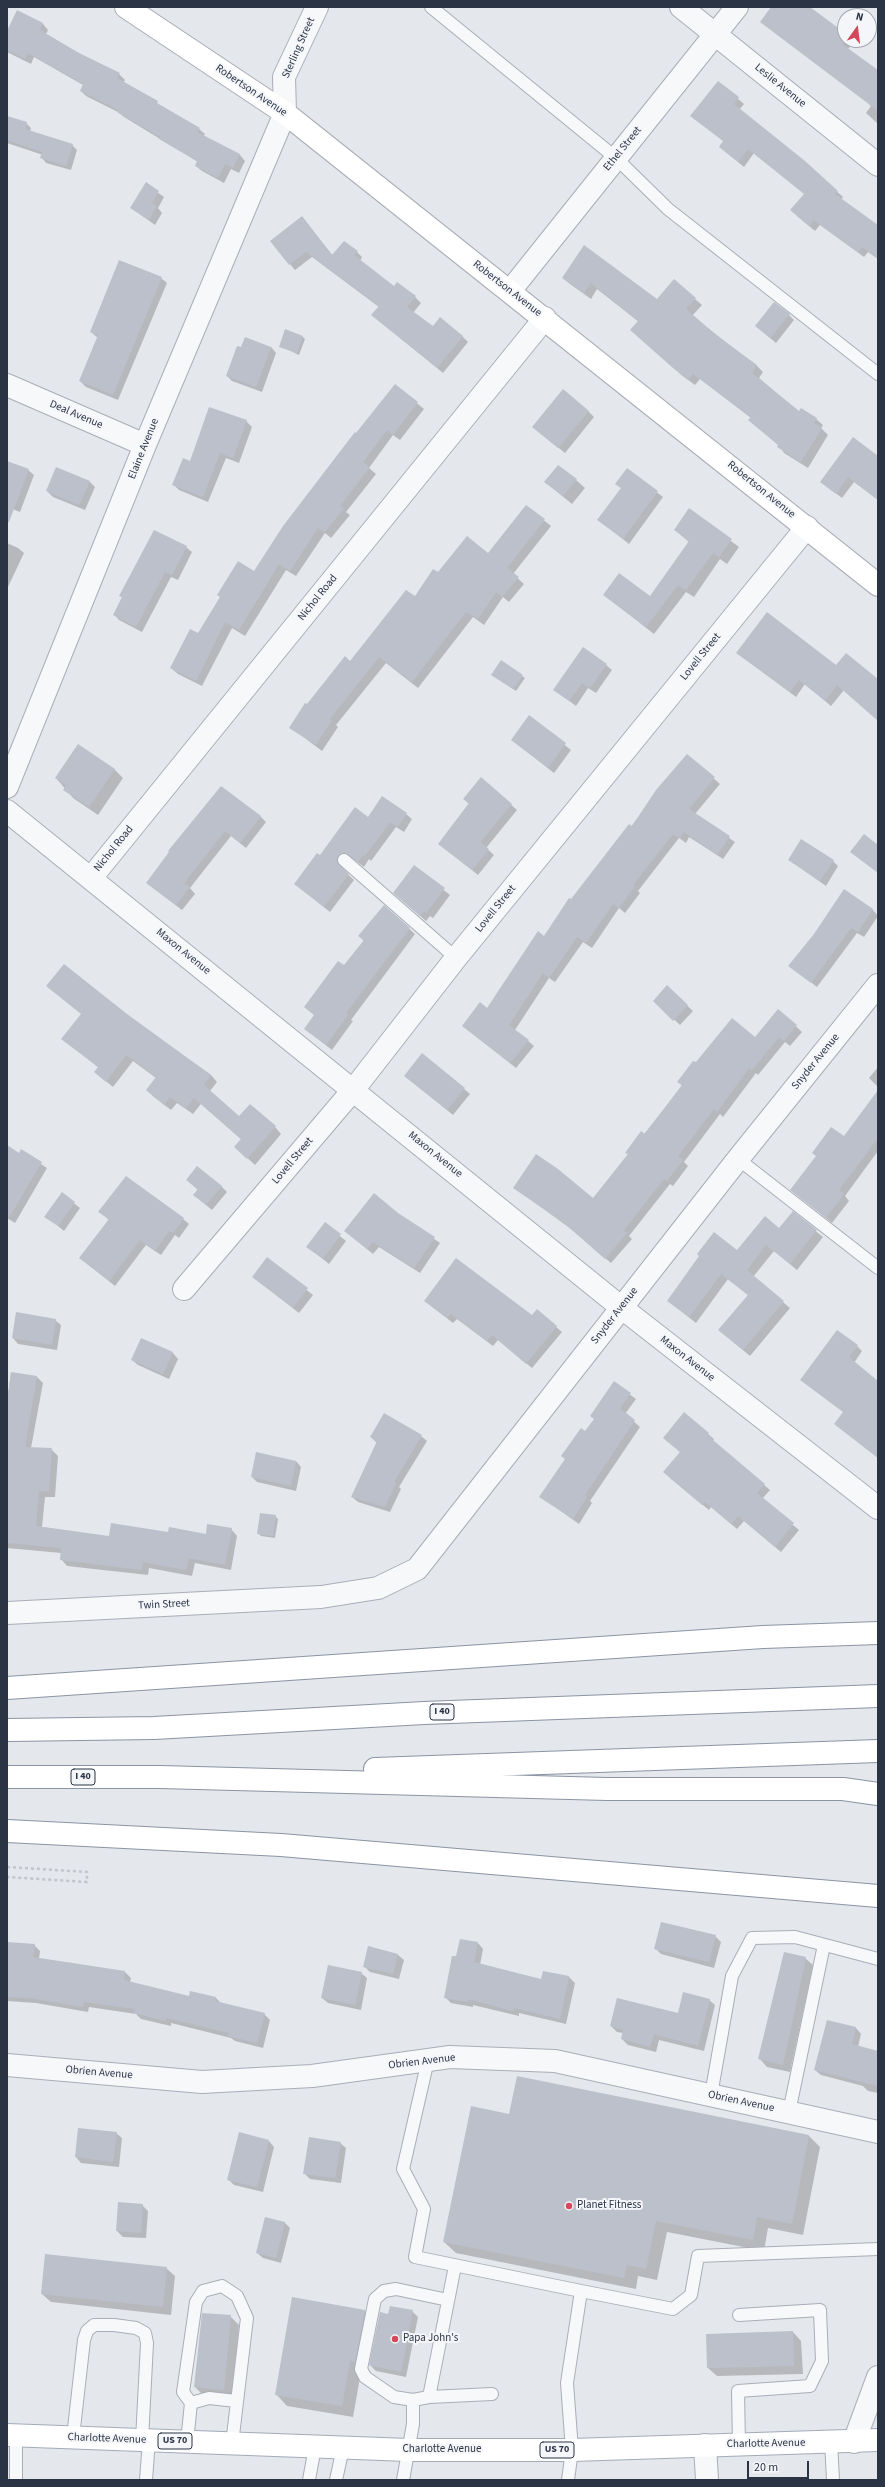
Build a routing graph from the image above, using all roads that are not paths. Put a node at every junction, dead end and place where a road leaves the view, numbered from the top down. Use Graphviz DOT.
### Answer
graph roads {
  1 [pos="126,7"];
  2 [pos="317,7"];
  3 [pos="431,7"];
  4 [pos="681,7"];
  5 [pos="737,7"];
  6 [pos="715,34"];
  7 [pos="285,112"];
  8 [pos="616,158"];
  9 [pos="878,165"];
  10 [pos="510,291"];
  11 [pos="545,318"];
  12 [pos="878,374"];
  13 [pos="7,385"];
  14 [pos="145,445"];
  15 [pos="807,527"];
  16 [pos="878,585"];
  17 [pos="7,787"];
  18 [pos="7,811"];
  19 [pos="344,860"];
  20 [pos="91,878"];
  21 [pos="456,958"];
  22 [pos="878,985"];
  23 [pos="354,1089"];
  24 [pos="738,1159"];
  25 [pos="878,1268"];
  26 [pos="184,1289"];
  27 [pos="622,1308"];
  28 [pos="871,1504"];
  29 [pos="321,1597"];
  30 [pos="7,1613"];
  31 [pos="878,1633"];
  32 [pos="7,1688"];
  33 [pos="878,1696"];
  34 [pos="7,1730"];
  35 [pos="878,1751"];
  36 [pos="160,1777"];
  37 [pos="7,1778"];
  38 [pos="878,1794"];
  39 [pos="7,1831"];
  40 [pos="878,1896"];
  41 [pos="824,1945"];
  42 [pos="878,1959"];
  43 [pos="428,2060"];
  44 [pos="7,2065"];
  45 [pos="710,2095"];
  46 [pos="789,2112"];
  47 [pos="878,2132"];
  48 [pos="878,2249"];
  49 [pos="455,2266"];
  50 [pos="581,2291"];
  51 [pos="448,2300"];
  52 [pos="739,2315"];
  53 [pos="878,2377"];
  54 [pos="492,2394"];
  55 [pos="428,2397"];
  56 [pos="413,2400"];
  57 [pos="236,2402"];
  58 [pos="191,2403"];
  59 [pos="12,2435"];
  60 [pos="73,2437"];
  61 [pos="146,2440"];
  62 [pos="878,2440"];
  63 [pos="186,2442"];
  64 [pos="831,2442"];
  65 [pos="854,2442"];
  66 [pos="232,2444"];
  67 [pos="740,2444"];
  68 [pos="705,2445"];
  69 [pos="315,2447"];
  70 [pos="343,2448"];
  71 [pos="409,2450"];
  72 [pos="572,2450"];
  73 [pos="16,2480"];
  74 [pos="146,2480"];
  75 [pos="308,2480"];
  76 [pos="336,2480"];
  77 [pos="403,2480"];
  78 [pos="568,2480"];
  79 [pos="708,2480"];
  80 [pos="833,2480"];
  1 -- 7 [label="main road, Robertson Avenue"];
  2 -- 7 [label="street, Sterling Street"];
  3 -- 8 [label="lane"];
  4 -- 6 [label="street, Leslie Avenue"];
  5 -- 6 [label="street, Ethel Street"];
  6 -- 8 [label="street, Ethel Street"];
  6 -- 9 [label="street, Leslie Avenue"];
  7 -- 10 [label="main road, Robertson Avenue"];
  7 -- 14 [label="street, Elaine Avenue"];
  8 -- 10 [label="street, Ethel Street"];
  8 -- 12 [label="lane"];
  10 -- 11 [label="main road, Robertson Avenue"];
  11 -- 15 [label="main road, Robertson Avenue"];
  11 -- 20 [label="street, Nichol Road"];
  13 -- 14 [label="street, Deal Avenue"];
  14 -- 17 [label="street, Elaine Avenue"];
  15 -- 16 [label="main road, Robertson Avenue"];
  15 -- 21 [label="street, Lovell Street"];
  18 -- 20 [label="street, Maxon Avenue"];
  19 -- 21 [label="lane"];
  20 -- 23 [label="street, Maxon Avenue"];
  21 -- 23 [label="street, Lovell Street"];
  22 -- 24 [label="street, Snyder Avenue"];
  23 -- 26 [label="street, Lovell Street"];
  23 -- 27 [label="street, Maxon Avenue"];
  24 -- 25 [label="lane"];
  24 -- 27 [label="street, Snyder Avenue"];
  27 -- 28 [label="street, Maxon Avenue"];
  27 -- 29 [label="street, Snyder Avenue"];
  29 -- 30 [label="street, Twin Street"];
  31 -- 32 [label="main road"];
  33 -- 34 [label="main road, I 40"];
  35 -- 36 [label="main road, I 40"];
  36 -- 37 [label="main road, I 40"];
  36 -- 38 [label="main road"];
  39 -- 40 [label="main road"];
  41 -- 42 [label="lane"];
  41 -- 45 [label="lane"];
  41 -- 46 [label="lane"];
  43 -- 44 [label="street, Obrien Avenue"];
  43 -- 45 [label="street, Obrien Avenue"];
  43 -- 49 [label="lane"];
  45 -- 46 [label="street, Obrien Avenue"];
  46 -- 47 [label="street, Obrien Avenue"];
  48 -- 50 [label="lane"];
  49 -- 50 [label="lane"];
  49 -- 51 [label="lane"];
  50 -- 72 [label="lane"];
  51 -- 55 [label="lane"];
  51 -- 56 [label="lane"];
  52 -- 67 [label="lane"];
  53 -- 65 [label="street"];
  54 -- 55 [label="lane"];
  55 -- 56 [label="lane"];
  56 -- 71 [label="lane"];
  57 -- 58 [label="lane"];
  57 -- 58 [label="lane"];
  57 -- 66 [label="lane"];
  58 -- 63 [label="lane"];
  59 -- 60 [label="main road, Charlotte Avenue / US 70"];
  59 -- 73 [label="lane"];
  60 -- 61 [label="main road, Charlotte Avenue / US 70"];
  60 -- 61 [label="lane"];
  61 -- 63 [label="main road, Charlotte Avenue / US 70"];
  61 -- 74 [label="lane"];
  62 -- 65 [label="main road, Charlotte Avenue / US 70"];
  63 -- 66 [label="main road, Charlotte Avenue / US 70"];
  64 -- 65 [label="main road, Charlotte Avenue / US 70"];
  64 -- 67 [label="main road, Charlotte Avenue / US 70"];
  64 -- 80 [label="lane"];
  66 -- 69 [label="main road, Charlotte Avenue / US 70"];
  67 -- 68 [label="main road, Charlotte Avenue / US 70"];
  68 -- 72 [label="main road, Charlotte Avenue / US 70"];
  68 -- 79 [label="street"];
  69 -- 70 [label="main road, Charlotte Avenue / US 70"];
  69 -- 75 [label="lane"];
  70 -- 71 [label="main road, Charlotte Avenue / US 70"];
  70 -- 76 [label="lane"];
  71 -- 72 [label="main road, Charlotte Avenue / US 70"];
  71 -- 77 [label="lane"];
  72 -- 78 [label="lane"];
}
